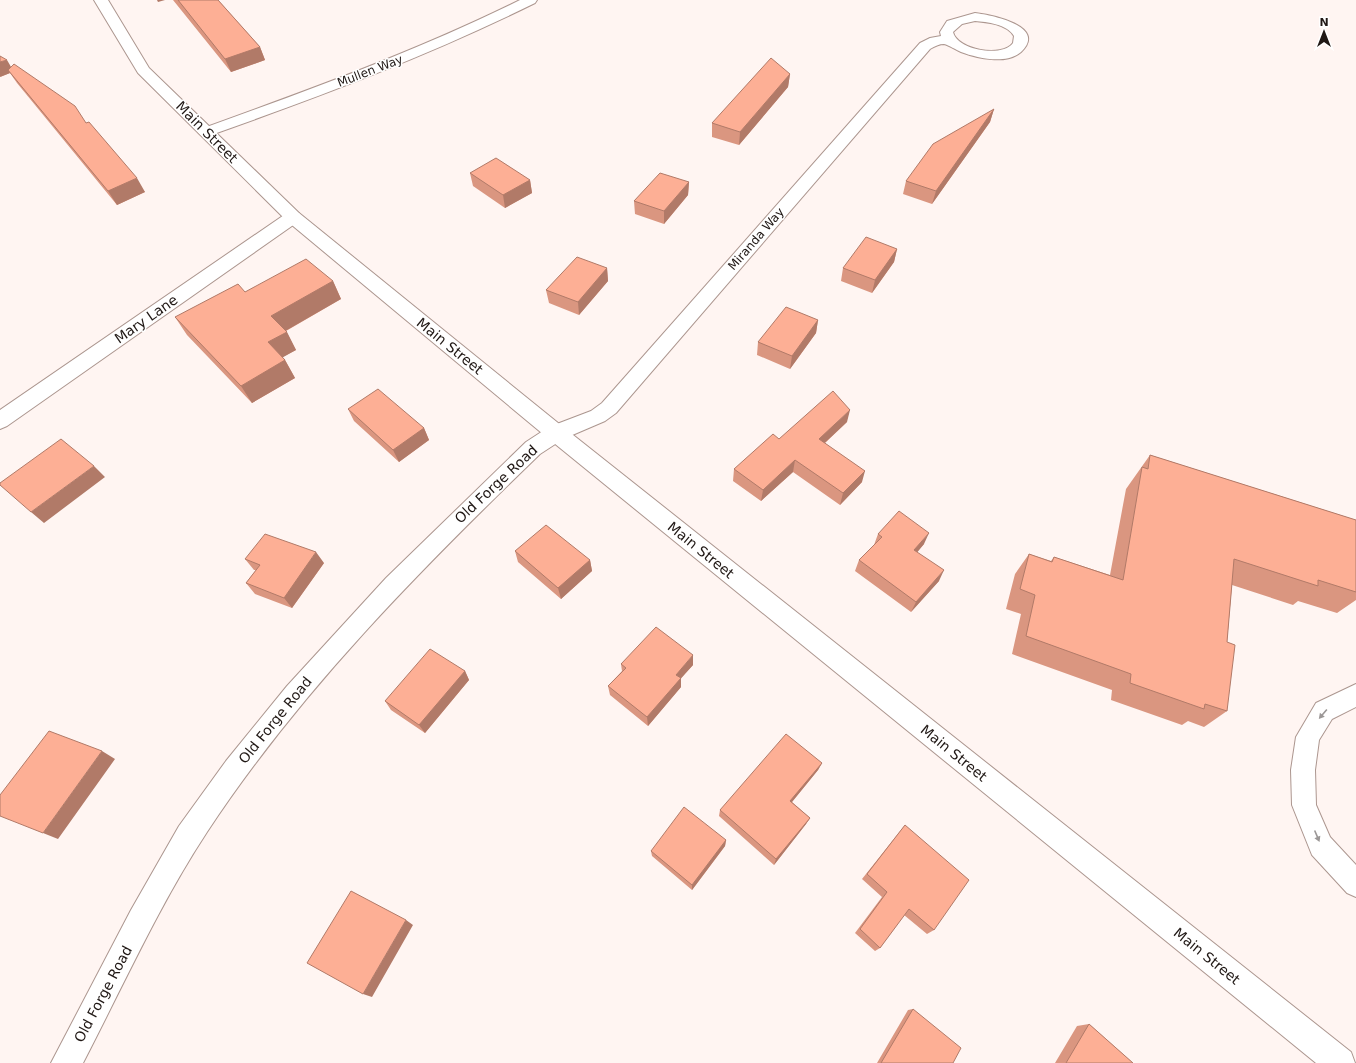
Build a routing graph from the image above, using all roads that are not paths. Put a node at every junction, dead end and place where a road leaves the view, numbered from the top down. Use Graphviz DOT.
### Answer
graph roads {
  1 [pos="101,0"];
  2 [pos="530,0"];
  3 [pos="949,40"];
  4 [pos="206,132"];
  5 [pos="293,218"];
  6 [pos="0,421"];
  7 [pos="556,433"];
  8 [pos="1356,695"];
  9 [pos="1356,884"];
  10 [pos="66,1063"];
  11 [pos="1340,1063"];
  1 -- 4 [label="street, Main Street"];
  2 -- 4 [label="street, Mullen Way"];
  3 -- 3 [label="street"];
  3 -- 7 [label="street, Miranda Way"];
  4 -- 5 [label="street, Main Street"];
  5 -- 6 [label="street, Mary Lane"];
  5 -- 7 [label="street, Main Street"];
  7 -- 10 [label="street, Old Forge Road"];
  7 -- 11 [label="street, Main Street"];
  8 -- 9 [label="lane, one-way"];
}
